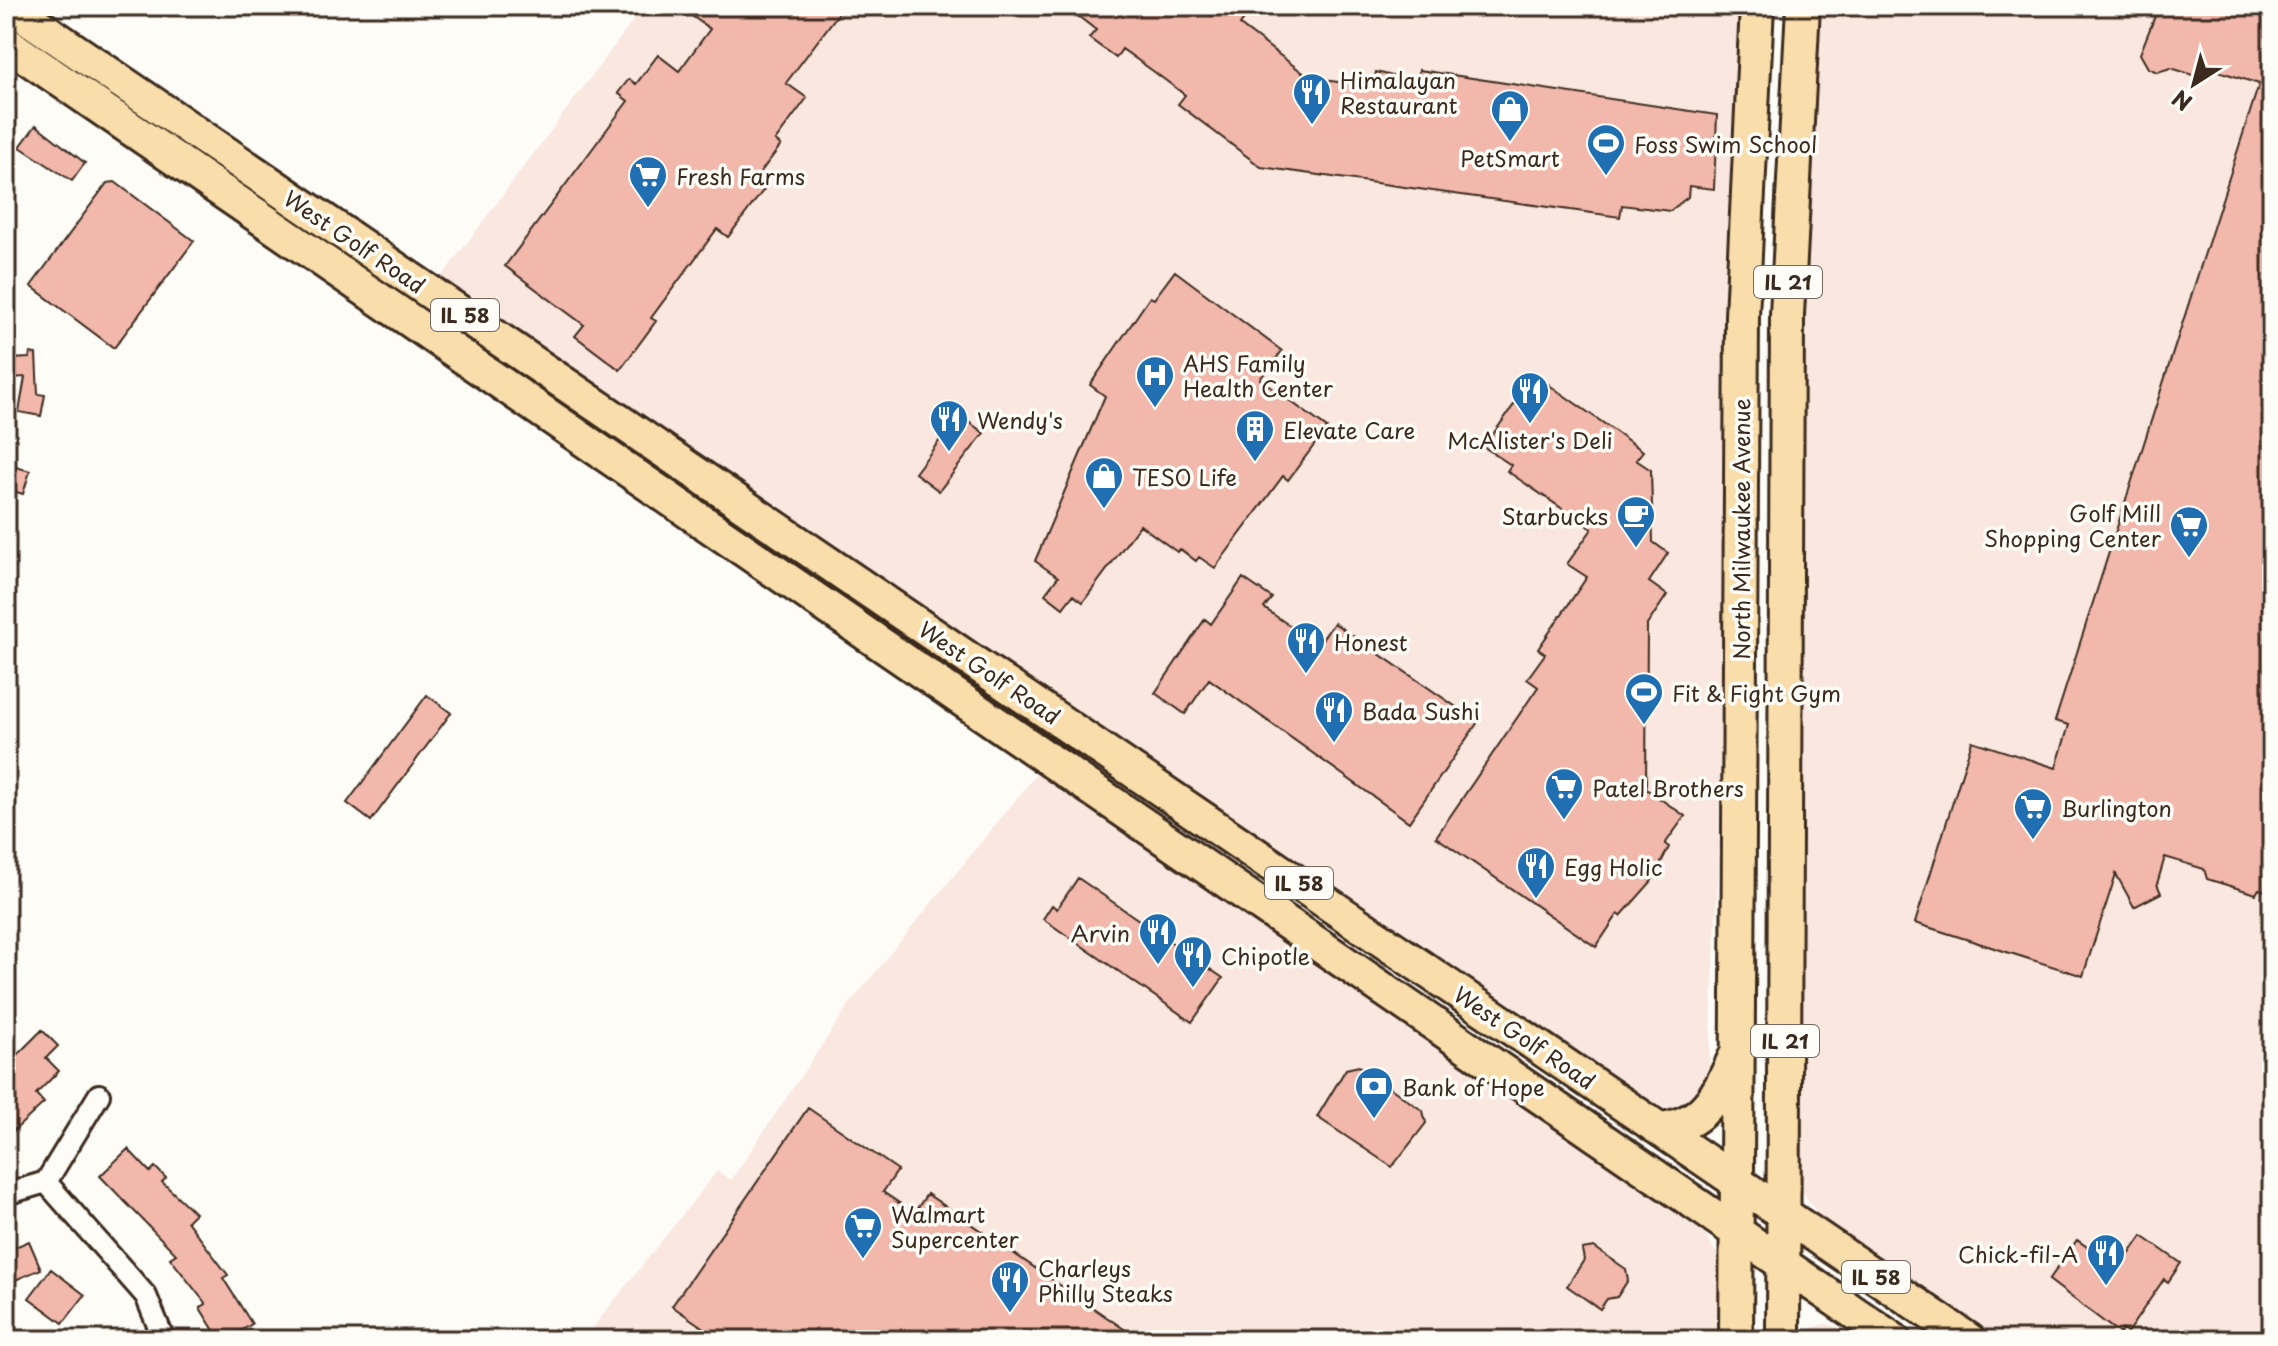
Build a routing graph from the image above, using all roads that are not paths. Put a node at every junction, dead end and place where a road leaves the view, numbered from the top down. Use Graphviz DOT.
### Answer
graph roads {
  1 [pos="10,6"];
  2 [pos="1757,6"];
  3 [pos="1803,6"];
  4 [pos="6,43"];
  5 [pos="1738,1050"];
  6 [pos="99,1095"];
  7 [pos="1659,1129"];
  8 [pos="46,1182"];
  9 [pos="1737,1182"];
  10 [pos="6,1194"];
  11 [pos="1784,1213"];
  12 [pos="1736,1232"];
  13 [pos="1783,1265"];
  14 [pos="164,1340"];
  15 [pos="1736,1340"];
  16 [pos="1783,1340"];
  17 [pos="1894,1340"];
  18 [pos="1969,1340"];
  1 -- 7 [label="main road, West Golf Road / IL 58"];
  2 -- 5 [label="main road, North Milwaukee Avenue / IL 21"];
  3 -- 11 [label="main road, North Milwaukee Avenue / IL 21"];
  4 -- 12 [label="main road, West Golf Road / IL 58"];
  5 -- 7 [label="main road"];
  5 -- 9 [label="main road, North Milwaukee Avenue / IL 21"];
  6 -- 8 [label="street"];
  7 -- 9 [label="main road, West Golf Road / IL 58"];
  8 -- 10 [label="street"];
  8 -- 14 [label="street"];
  9 -- 11 [label="main road, West Golf Road / IL 58"];
  9 -- 12 [label="main road, North Milwaukee Avenue / IL 21"];
  11 -- 13 [label="main road, North Milwaukee Avenue / IL 21"];
  11 -- 18 [label="main road, West Golf Road / IL 58"];
  12 -- 13 [label="main road, West Golf Road / IL 58"];
  12 -- 15 [label="main road, North Milwaukee Avenue / IL 21"];
  13 -- 16 [label="main road, North Milwaukee Avenue / IL 21"];
  13 -- 17 [label="main road, West Golf Road / IL 58"];
}
